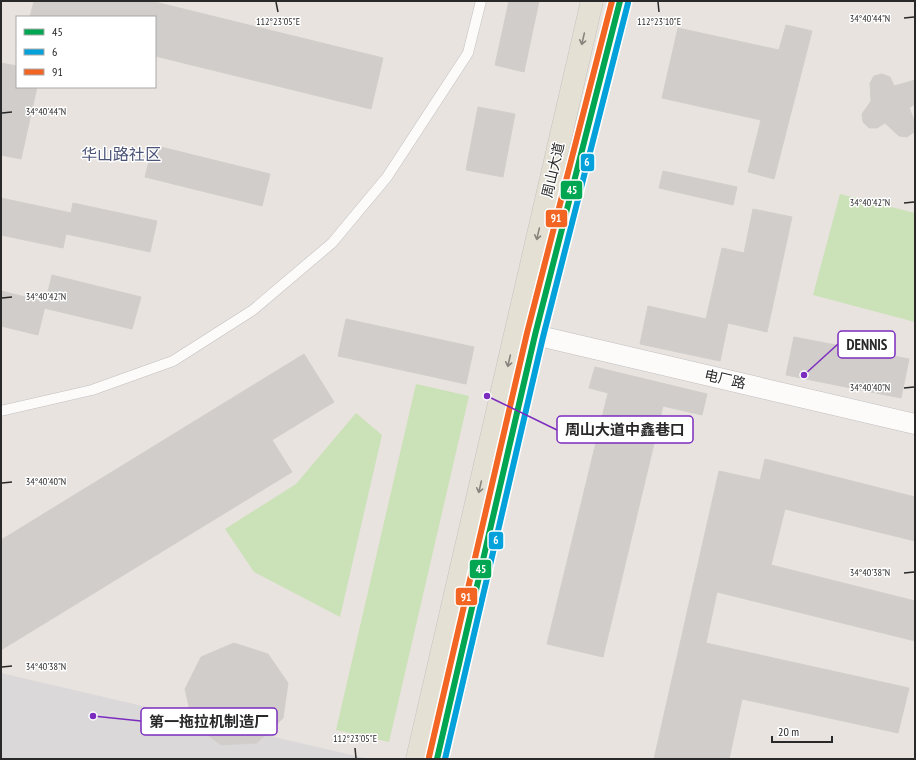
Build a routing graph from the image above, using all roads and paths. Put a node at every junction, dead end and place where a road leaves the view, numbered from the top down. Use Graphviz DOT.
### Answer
graph roads {
  1 [pos="480,1"];
  2 [pos="592,1"];
  3 [pos="620,1"];
  4 [pos="535,335"];
  5 [pos="1,411"];
  6 [pos="915,424"];
  7 [pos="417,759"];
  8 [pos="437,759"];
  1 -- 5 [label="lane"];
  2 -- 7 [label="main road, 周山大道, one-way"];
  3 -- 4 [label="main road, 周山大道"];
  4 -- 6 [label="street, 电厂路"];
  4 -- 8 [label="main road, 周山大道"];
}
